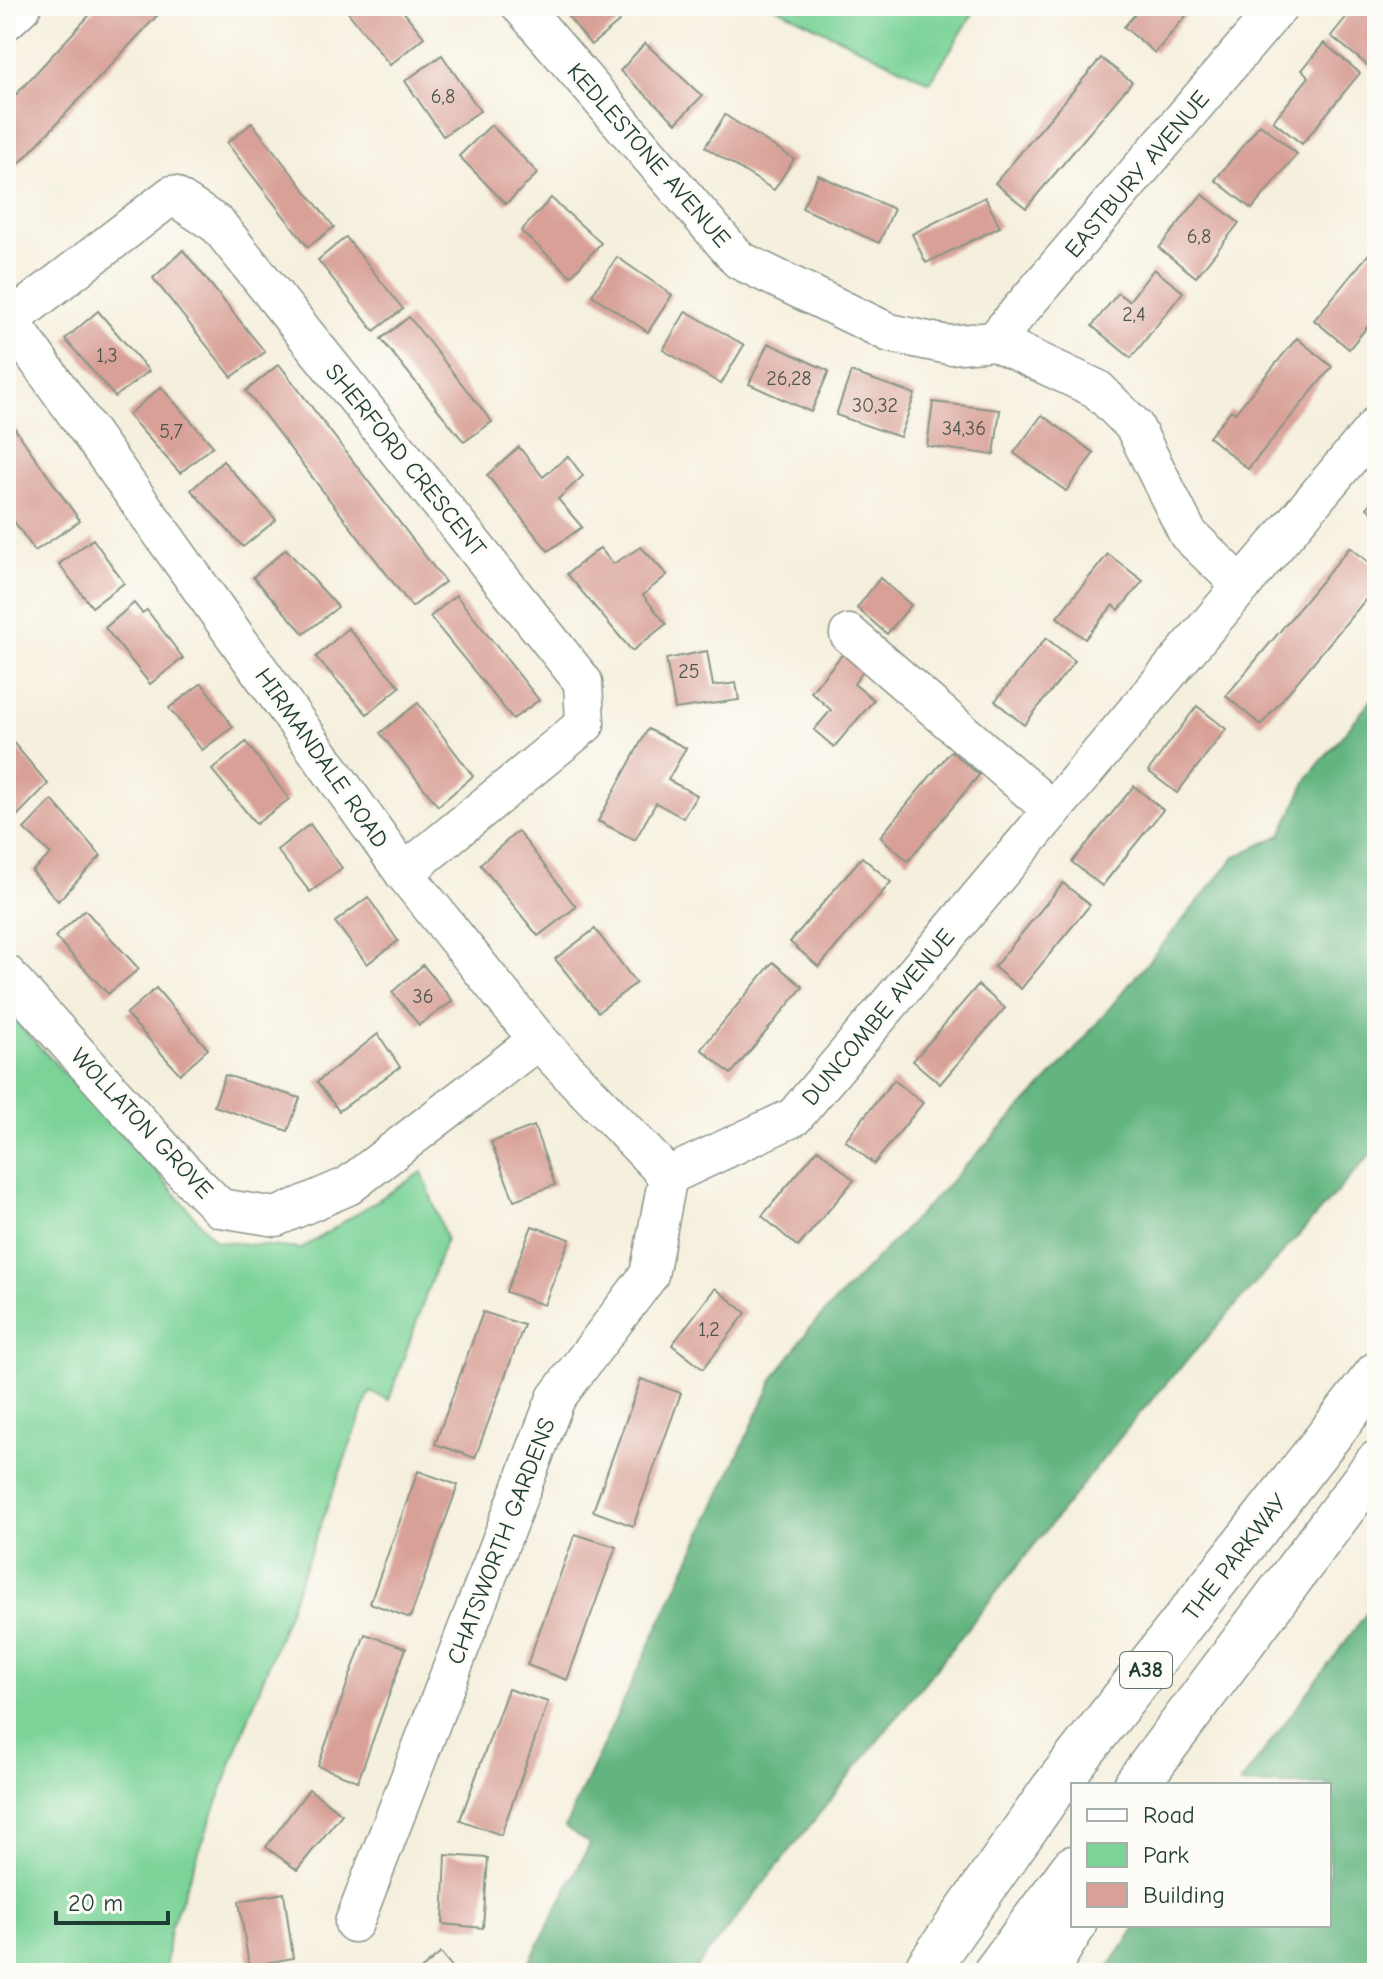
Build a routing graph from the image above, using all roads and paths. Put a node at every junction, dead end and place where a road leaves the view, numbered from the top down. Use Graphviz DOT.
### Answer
graph roads {
  1 [pos="22,6"];
  2 [pos="521,6"];
  3 [pos="1279,6"];
  4 [pos="6,21"];
  5 [pos="8,317"];
  6 [pos="994,341"];
  7 [pos="1377,425"];
  8 [pos="1242,586"];
  9 [pos="849,634"];
  10 [pos="1052,810"];
  11 [pos="404,873"];
  12 [pos="6,974"];
  13 [pos="538,1040"];
  14 [pos="668,1176"];
  15 [pos="1377,1374"];
  16 [pos="1377,1463"];
  17 [pos="1260,1619"];
  18 [pos="1137,1783"];
  19 [pos="1160,1783"];
  20 [pos="1053,1789"];
  21 [pos="1071,1871"];
  22 [pos="354,1923"];
  23 [pos="1073,1927"];
  24 [pos="896,1973"];
  25 [pos="924,1973"];
  26 [pos="995,1973"];
  27 [pos="1044,1973"];
  1 -- 4 [label="street"];
  2 -- 6 [label="street, KEDLESTONE AVENUE"];
  3 -- 6 [label="street, EASTBURY AVENUE"];
  5 -- 11 [label="street, HIRMANDALE ROAD"];
  5 -- 11 [label="street, SHERFORD CRESCENT"];
  6 -- 8 [label="street, KEDLESTONE AVENUE"];
  7 -- 8 [label="street, DUNCOMBE AVENUE"];
  8 -- 10 [label="street, DUNCOMBE AVENUE"];
  9 -- 10 [label="street"];
  10 -- 14 [label="street, DUNCOMBE AVENUE"];
  11 -- 13 [label="street, HIRMANDALE ROAD"];
  12 -- 13 [label="street, WOLLATON GROVE"];
  13 -- 14 [label="street, HIRMANDALE ROAD"];
  14 -- 22 [label="street, CHATSWORTH GARDENS"];
  15 -- 20 [label="highway, THE PARKWAY / A38"];
  16 -- 17 [label="highway, A38"];
  17 -- 18 [label="highway, A38"];
  17 -- 19 [label="highway, A38"];
  20 -- 24 [label="highway, A38"];
  20 -- 25 [label="highway, THE PARKWAY / A38"];
  21 -- 26 [label="highway"];
  23 -- 27 [label="highway"];
}
